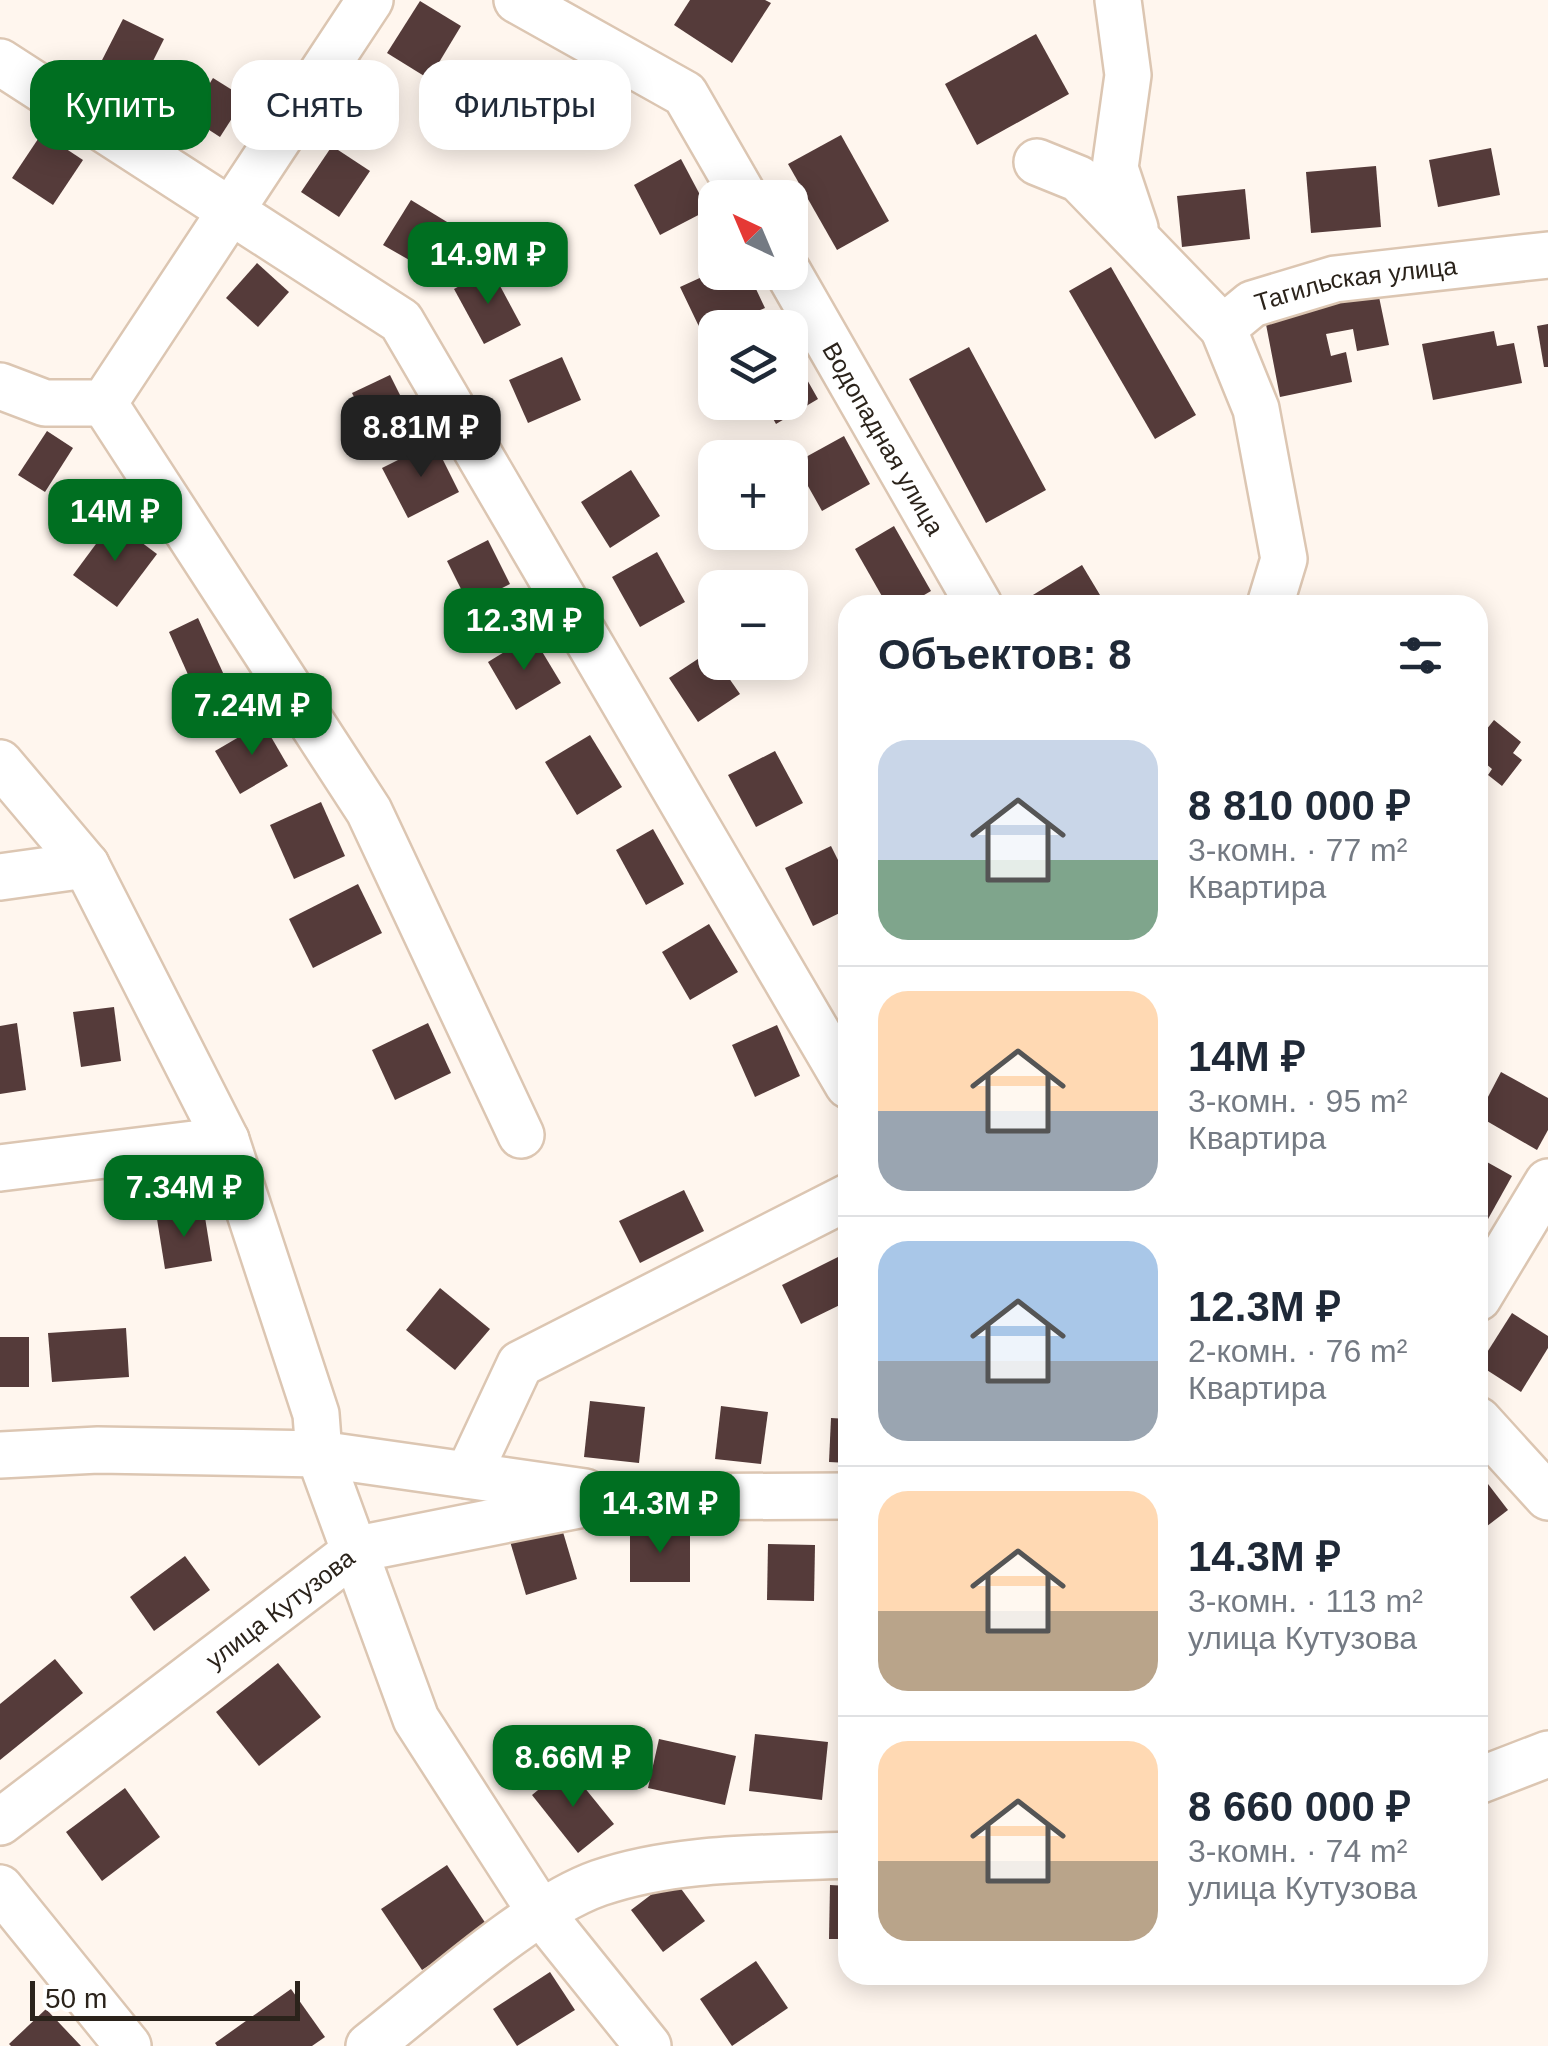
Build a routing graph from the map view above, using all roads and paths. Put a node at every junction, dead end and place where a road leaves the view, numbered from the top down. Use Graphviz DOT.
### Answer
graph roads {
  1 [pos="370,0"];
  2 [pos="517,0"];
  3 [pos="1118,0"];
  4 [pos="580,15"];
  5 [pos="0,62"];
  6 [pos="1037,162"];
  7 [pos="735,180"];
  8 [pos="233,210"];
  9 [pos="1140,244"];
  10 [pos="1548,255"];
  11 [pos="798,290"];
  12 [pos="1223,328"];
  13 [pos="0,386"];
  14 [pos="104,403"];
  15 [pos="973,595"];
  16 [pos="1273,595"];
  17 [pos="0,763"];
  18 [pos="86,866"];
  19 [pos="0,877"];
  20 [pos="838,1068"];
  21 [pos="521,1135"];
  22 [pos="226,1140"];
  23 [pos="0,1168"];
  24 [pos="1548,1182"];
  25 [pos="838,1202"];
  26 [pos="1488,1281"];
  27 [pos="1488,1431"];
  28 [pos="319,1454"];
  29 [pos="0,1455"];
  30 [pos="468,1475"];
  31 [pos="619,1496"];
  32 [pos="838,1496"];
  33 [pos="1548,1498"];
  34 [pos="358,1549"];
  35 [pos="1548,1754"];
  36 [pos="1488,1777"];
  37 [pos="0,1822"];
  38 [pos="838,1856"];
  39 [pos="0,1888"];
  40 [pos="541,1913"];
  41 [pos="128,2046"];
  42 [pos="370,2046"];
  43 [pos="648,2046"];
  1 -- 8 [label="street"];
  2 -- 4 [label="street"];
  3 -- 9 [label="street"];
  4 -- 7 [label="street"];
  5 -- 8 [label="street"];
  6 -- 9 [label="street"];
  8 -- 14 [label="street"];
  8 -- 20 [label="street"];
  9 -- 12 [label="street"];
  10 -- 12 [label="street, Тагильская улица"];
  11 -- 15 [label="street, Водопадная улица"];
  12 -- 16 [label="street, Тагильская улица"];
  13 -- 14 [label="street"];
  14 -- 21 [label="street"];
  17 -- 18 [label="street"];
  18 -- 19 [label="street"];
  18 -- 22 [label="street"];
  22 -- 23 [label="street"];
  22 -- 28 [label="street"];
  24 -- 26 [label="street"];
  25 -- 30 [label="street"];
  27 -- 33 [label="street"];
  28 -- 29 [label="street"];
  28 -- 30 [label="street"];
  28 -- 34 [label="street"];
  30 -- 31 [label="street"];
  31 -- 32 [label="street, улица Кутузова"];
  31 -- 34 [label="street, улица Кутузова"];
  34 -- 37 [label="street, улица Кутузова"];
  34 -- 40 [label="street"];
  35 -- 36 [label="street"];
  38 -- 40 [label="street"];
  39 -- 41 [label="street"];
  40 -- 42 [label="street"];
  40 -- 43 [label="street"];
}
